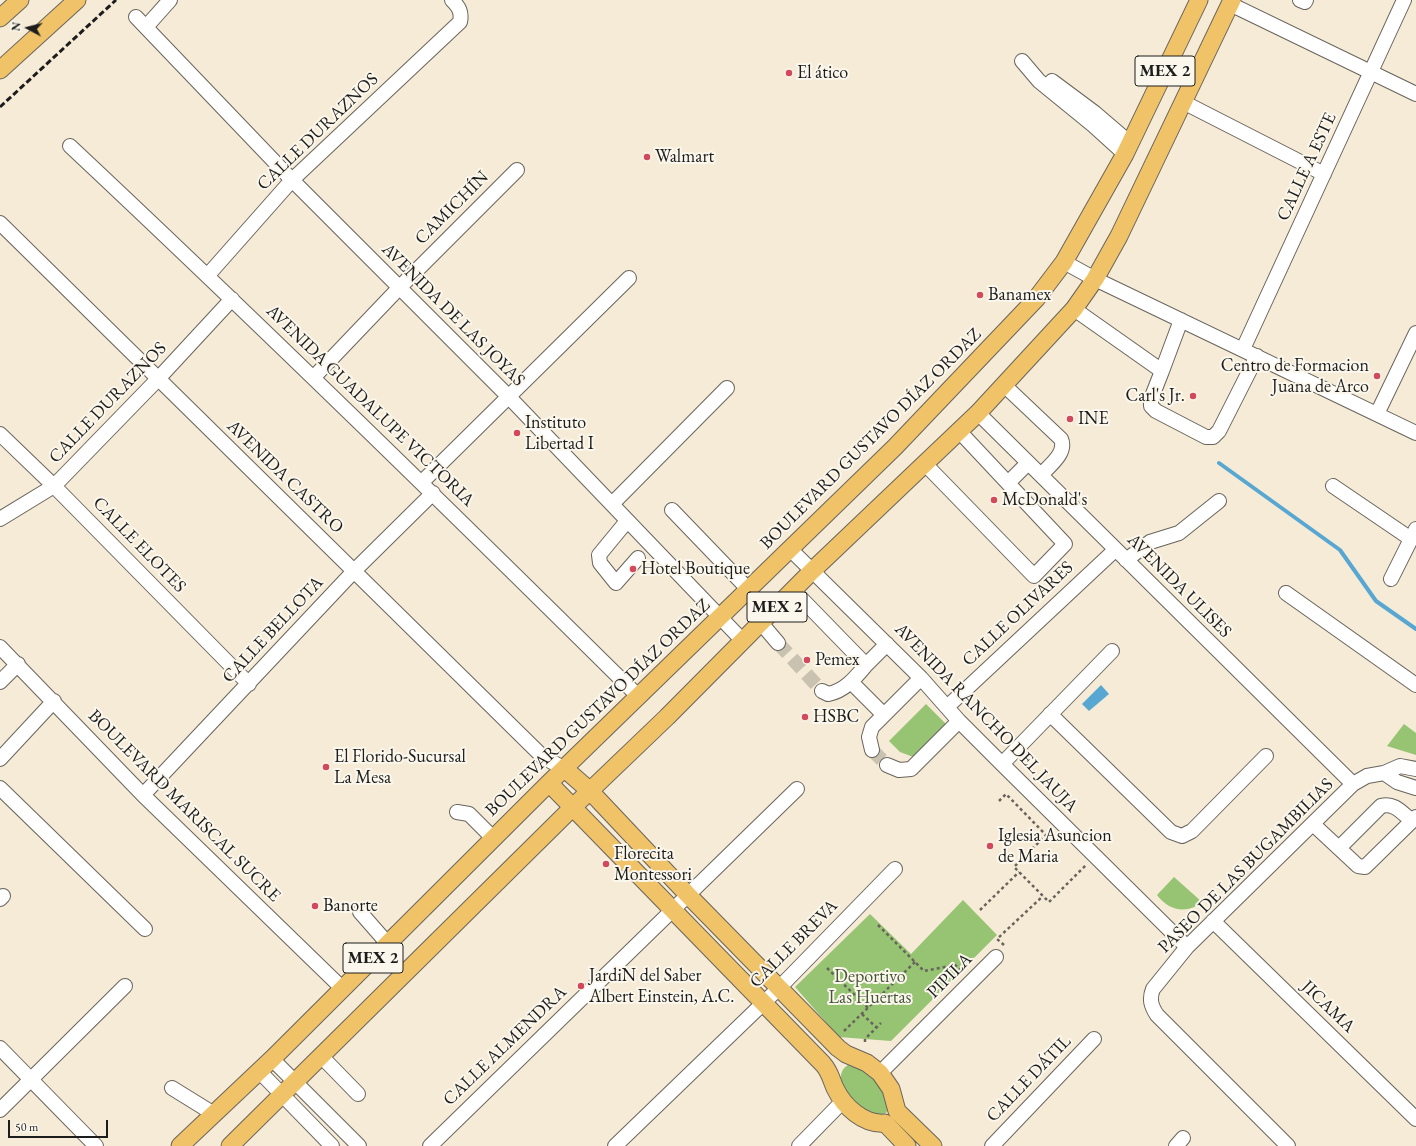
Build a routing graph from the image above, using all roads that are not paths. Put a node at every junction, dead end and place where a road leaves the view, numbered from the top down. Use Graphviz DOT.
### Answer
graph roads {
  1 [pos="20,0"];
  2 [pos="77,0"];
  3 [pos="170,0"];
  4 [pos="452,0"];
  5 [pos="1199,0"];
  6 [pos="1300,0"];
  7 [pos="1306,0"];
  8 [pos="1404,0"];
  9 [pos="1231,2"];
  10 [pos="0,18"];
  11 [pos="0,70"];
  12 [pos="1371,72"];
  13 [pos="1416,94"];
  14 [pos="1183,102"];
  15 [pos="70,146"];
  16 [pos="1125,152"];
  17 [pos="517,170"];
  18 [pos="1324,174"];
  19 [pos="292,180"];
  20 [pos="0,224"];
  21 [pos="1064,262"];
  22 [pos="208,275"];
  23 [pos="629,278"];
  24 [pos="1095,279"];
  25 [pos="399,288"];
  26 [pos="232,299"];
  27 [pos="1074,309"];
  28 [pos="1182,320"];
  29 [pos="1416,333"];
  30 [pos="1243,349"];
  31 [pos="1257,356"];
  32 [pos="1162,371"];
  33 [pos="314,378"];
  34 [pos="157,380"];
  35 [pos="1005,386"];
  36 [pos="727,388"];
  37 [pos="508,396"];
  38 [pos="978,413"];
  39 [pos="1377,414"];
  40 [pos="960,431"];
  41 [pos="1416,433"];
  42 [pos="0,434"];
  43 [pos="1028,463"];
  44 [pos="926,465"];
  45 [pos="1041,475"];
  46 [pos="422,482"];
  47 [pos="1008,483"];
  48 [pos="54,486"];
  49 [pos="1333,486"];
  50 [pos="433,492"];
  51 [pos="1219,501"];
  52 [pos="612,504"];
  53 [pos="672,510"];
  54 [pos="0,519"];
  55 [pos="627,521"];
  56 [pos="1414,534"];
  57 [pos="791,550"];
  58 [pos="1115,550"];
  59 [pos="638,558"];
  60 [pos="1126,560"];
  61 [pos="355,570"];
  62 [pos="813,570"];
  63 [pos="1391,579"];
  64 [pos="748,589"];
  65 [pos="794,590"];
  66 [pos="1286,593"];
  67 [pos="720,616"];
  68 [pos="761,623"];
  69 [pos="743,641"];
  70 [pos="778,643"];
  71 [pos="887,644"];
  72 [pos="0,647"];
  73 [pos="1112,651"];
  74 [pos="18,664"];
  75 [pos="866,665"];
  76 [pos="921,678"];
  77 [pos="0,682"];
  78 [pos="851,682"];
  79 [pos="248,684"];
  80 [pos="1416,685"];
  81 [pos="822,691"];
  82 [pos="639,697"];
  83 [pos="54,701"];
  84 [pos="947,707"];
  85 [pos="1050,714"];
  86 [pos="884,715"];
  87 [pos="959,721"];
  88 [pos="872,750"];
  89 [pos="1266,756"];
  90 [pos="543,757"];
  91 [pos="0,760"];
  92 [pos="1002,764"];
  93 [pos="887,765"];
  94 [pos="565,768"];
  95 [pos="1416,769"];
  96 [pos="1384,773"];
  97 [pos="549,783"];
  98 [pos="1353,784"];
  99 [pos="0,788"];
  100 [pos="1416,788"];
  101 [pos="797,789"];
  102 [pos="590,792"];
  103 [pos="143,795"];
  104 [pos="574,807"];
  105 [pos="457,812"];
  106 [pos="1413,819"];
  107 [pos="1314,825"];
  108 [pos="494,839"];
  109 [pos="1339,848"];
  110 [pos="895,869"];
  111 [pos="688,895"];
  112 [pos="672,909"];
  113 [pos="360,912"];
  114 [pos="1213,921"];
  115 [pos="145,929"];
  116 [pos="388,944"];
  117 [pos="1187,947"];
  118 [pos="996,957"];
  119 [pos="125,986"];
  120 [pos="779,988"];
  121 [pos="343,989"];
  122 [pos="763,1002"];
  123 [pos="1094,1039"];
  124 [pos="0,1048"];
  125 [pos="846,1054"];
  126 [pos="321,1056"];
  127 [pos="272,1059"];
  128 [pos="259,1071"];
  129 [pos="829,1071"];
  130 [pos="880,1073"];
  131 [pos="31,1079"];
  132 [pos="295,1081"];
  133 [pos="172,1088"];
  134 [pos="358,1094"];
  135 [pos="283,1095"];
  136 [pos="843,1101"];
  137 [pos="0,1110"];
  138 [pos="898,1111"];
  139 [pos="214,1114"];
  140 [pos="1416,1119"];
  141 [pos="885,1123"];
  142 [pos="96,1146"];
  143 [pos="180,1146"];
  144 [pos="230,1146"];
  145 [pos="332,1146"];
  146 [pos="359,1146"];
  147 [pos="430,1146"];
  148 [pos="615,1146"];
  149 [pos="799,1146"];
  150 [pos="907,1146"];
  151 [pos="933,1146"];
  152 [pos="992,1146"];
  153 [pos="1288,1146"];
  1 -- 10 [label="main road"];
  2 -- 11 [label="main road"];
  3 -- 19 [label="street, AVENIDA DE LAS JOYAS"];
  4 -- 19 [label="street, CALLE DURAZNOS"];
  5 -- 16 [label="main road, BOULEVARD GUSTAVO DÍAZ ORDAZ / MEX 2"];
  6 -- 7 [label="street"];
  8 -- 12 [label="street, CALLE A ESTE"];
  9 -- 12 [label="street"];
  9 -- 14 [label="main road, MEX 2"];
  12 -- 13 [label="street"];
  12 -- 18 [label="street, CALLE A ESTE"];
  14 -- 18 [label="street"];
  14 -- 24 [label="main road, MEX 2"];
  15 -- 22 [label="street, AVENIDA GUADALUPE VICTORIA"];
  16 -- 16 [label="street"];
  16 -- 21 [label="main road, BOULEVARD GUSTAVO DÍAZ ORDAZ / MEX 2"];
  17 -- 25 [label="street, CAMICHÍN"];
  18 -- 30 [label="street, CALLE A ESTE"];
  19 -- 22 [label="street, CALLE DURAZNOS"];
  19 -- 25 [label="street, AVENIDA DE LAS JOYAS"];
  20 -- 34 [label="street, AVENIDA CASTRO"];
  21 -- 24 [label="street"];
  21 -- 57 [label="main road, BOULEVARD GUSTAVO DÍAZ ORDAZ / MEX 2"];
  22 -- 26 [label="street, AVENIDA GUADALUPE VICTORIA"];
  23 -- 37 [label="street"];
  24 -- 27 [label="main road, MEX 2"];
  24 -- 28 [label="street"];
  25 -- 33 [label="street, CAMICHÍN"];
  25 -- 37 [label="street, AVENIDA DE LAS JOYAS"];
  26 -- 33 [label="street, AVENIDA GUADALUPE VICTORIA"];
  26 -- 34 [label="street, CALLE DURAZNOS"];
  27 -- 32 [label="street"];
  27 -- 35 [label="main road, MEX 2"];
  28 -- 30 [label="street"];
  28 -- 32 [label="street"];
  29 -- 39 [label="street"];
  30 -- 31 [label="street"];
  31 -- 32 [label="street"];
  31 -- 39 [label="street"];
  33 -- 46 [label="street, AVENIDA GUADALUPE VICTORIA"];
  34 -- 48 [label="street, CALLE DURAZNOS"];
  34 -- 61 [label="street, AVENIDA CASTRO"];
  35 -- 38 [label="main road, MEX 2"];
  35 -- 45 [label="street"];
  36 -- 52 [label="street"];
  37 -- 46 [label="street"];
  37 -- 52 [label="street, AVENIDA DE LAS JOYAS"];
  38 -- 40 [label="main road, MEX 2"];
  38 -- 43 [label="street, AVENIDA ULISES"];
  39 -- 41 [label="street"];
  40 -- 44 [label="main road, MEX 2"];
  40 -- 47 [label="street"];
  42 -- 48 [label="street, CALLE ELOTES"];
  43 -- 45 [label="street, AVENIDA ULISES"];
  43 -- 47 [label="street"];
  44 -- 47 [label="street"];
  44 -- 62 [label="main road, MEX 2"];
  45 -- 58 [label="street, AVENIDA ULISES"];
  46 -- 50 [label="street, AVENIDA GUADALUPE VICTORIA"];
  48 -- 54 [label="street, CALLE DURAZNOS"];
  48 -- 79 [label="street, CALLE ELOTES"];
  49 -- 56 [label="street"];
  50 -- 61 [label="street, CALLE BELLOTA"];
  50 -- 82 [label="street, AVENIDA GUADALUPE VICTORIA"];
  51 -- 60 [label="street"];
  52 -- 55 [label="street, AVENIDA DE LAS JOYAS"];
  53 -- 64 [label="street"];
  55 -- 59 [label="street"];
  55 -- 67 [label="street, AVENIDA DE LAS JOYAS"];
  56 -- 63 [label="street"];
  57 -- 62 [label="street, AVENIDA RANCHO DEL JAUJA"];
  57 -- 64 [label="main road, BOULEVARD GUSTAVO DÍAZ ORDAZ / MEX 2"];
  58 -- 60 [label="street, AVENIDA ULISES"];
  58 -- 84 [label="street, CALLE OLIVARES"];
  60 -- 98 [label="street, AVENIDA ULISES"];
  61 -- 79 [label="street, CALLE BELLOTA"];
  61 -- 90 [label="street, AVENIDA CASTRO"];
  62 -- 65 [label="main road, MEX 2"];
  62 -- 71 [label="street, AVENIDA RANCHO DEL JAUJA"];
  64 -- 67 [label="main road, BOULEVARD GUSTAVO DÍAZ ORDAZ / MEX 2"];
  65 -- 68 [label="main road, MEX 2"];
  65 -- 75 [label="street"];
  66 -- 80 [label="street"];
  67 -- 69 [label="street, AVENIDA DE LAS JOYAS"];
  67 -- 82 [label="main road, BOULEVARD GUSTAVO DÍAZ ORDAZ / MEX 2"];
  68 -- 69 [label="main road, MEX 2"];
  68 -- 70 [label="street"];
  69 -- 102 [label="main road, MEX 2"];
  71 -- 75 [label="street"];
  71 -- 76 [label="street, AVENIDA RANCHO DEL JAUJA"];
  72 -- 74 [label="street, BOULEVARD MARISCAL SUCRE"];
  73 -- 85 [label="street"];
  74 -- 77 [label="street"];
  74 -- 83 [label="street, BOULEVARD MARISCAL SUCRE"];
  75 -- 78 [label="street"];
  76 -- 84 [label="street, AVENIDA RANCHO DEL JAUJA"];
  76 -- 86 [label="street"];
  78 -- 81 [label="street"];
  78 -- 86 [label="street"];
  79 -- 103 [label="street, CALLE BELLOTA"];
  82 -- 94 [label="main road, BOULEVARD GUSTAVO DÍAZ ORDAZ / MEX 2"];
  83 -- 91 [label="street"];
  83 -- 103 [label="street, BOULEVARD MARISCAL SUCRE"];
  84 -- 87 [label="street, AVENIDA RANCHO DEL JAUJA"];
  85 -- 89 [label="street"];
  85 -- 92 [label="street"];
  86 -- 88 [label="street"];
  87 -- 92 [label="street, AVENIDA RANCHO DEL JAUJA"];
  87 -- 93 [label="street"];
  90 -- 94 [label="street, AVENIDA CASTRO"];
  90 -- 97 [label="street"];
  92 -- 117 [label="street, AVENIDA RANCHO DEL JAUJA"];
  94 -- 97 [label="main road, BOULEVARD GUSTAVO DÍAZ ORDAZ / MEX 2"];
  94 -- 102 [label="main road"];
  95 -- 96 [label="street, PASEO DE LAS BUGAMBILIAS"];
  96 -- 98 [label="street, PASEO DE LAS BUGAMBILIAS"];
  96 -- 100 [label="street"];
  97 -- 104 [label="main road"];
  97 -- 108 [label="main road, BOULEVARD GUSTAVO DÍAZ ORDAZ / MEX 2"];
  98 -- 107 [label="street, PASEO DE LAS BUGAMBILIAS"];
  99 -- 115 [label="street"];
  101 -- 111 [label="street, CALLE ALMENDRA"];
  102 -- 104 [label="main road, MEX 2"];
  102 -- 111 [label="main road"];
  103 -- 121 [label="street, BOULEVARD MARISCAL SUCRE"];
  104 -- 112 [label="main road"];
  104 -- 126 [label="main road, MEX 2"];
  105 -- 108 [label="street"];
  106 -- 109 [label="street"];
  106 -- 109 [label="street"];
  107 -- 109 [label="street"];
  107 -- 114 [label="street, PASEO DE LAS BUGAMBILIAS"];
  108 -- 116 [label="main road, BOULEVARD GUSTAVO DÍAZ ORDAZ / MEX 2"];
  110 -- 120 [label="street, CALLE BREVA"];
  111 -- 112 [label="street, CALLE ALMENDRA"];
  111 -- 120 [label="main road"];
  112 -- 122 [label="main road"];
  112 -- 147 [label="street, CALLE ALMENDRA"];
  113 -- 116 [label="street"];
  114 -- 117 [label="street, PASEO DE LAS BUGAMBILIAS"];
  114 -- 140 [label="street, JICAMA"];
  116 -- 121 [label="main road, BOULEVARD GUSTAVO DÍAZ ORDAZ / MEX 2"];
  117 -- 153 [label="street, PASEO DE LAS BUGAMBILIAS"];
  118 -- 130 [label="street, PIPILA"];
  119 -- 131 [label="street"];
  120 -- 122 [label="street, CALLE BREVA"];
  120 -- 125 [label="main road"];
  121 -- 127 [label="main road, BOULEVARD GUSTAVO DÍAZ ORDAZ / MEX 2"];
  122 -- 129 [label="main road"];
  122 -- 148 [label="street, CALLE BREVA"];
  123 -- 152 [label="street, CALLE DÁTIL"];
  124 -- 131 [label="street"];
  125 -- 129 [label="main road"];
  125 -- 130 [label="main road"];
  126 -- 132 [label="main road, MEX 2"];
  126 -- 134 [label="street"];
  127 -- 128 [label="main road, BOULEVARD GUSTAVO DÍAZ ORDAZ / MEX 2"];
  127 -- 132 [label="street"];
  128 -- 135 [label="street"];
  128 -- 139 [label="main road, BOULEVARD GUSTAVO DÍAZ ORDAZ / MEX 2"];
  129 -- 136 [label="main road"];
  130 -- 138 [label="main road"];
  131 -- 137 [label="street"];
  131 -- 142 [label="street"];
  132 -- 135 [label="main road, MEX 2"];
  132 -- 146 [label="street"];
  133 -- 139 [label="street"];
  135 -- 144 [label="main road, MEX 2"];
  135 -- 145 [label="street"];
  136 -- 141 [label="main road"];
  136 -- 149 [label="street"];
  138 -- 141 [label="main road"];
  138 -- 151 [label="main road"];
  139 -- 143 [label="main road, BOULEVARD GUSTAVO DÍAZ ORDAZ / MEX 2"];
  141 -- 150 [label="main road"];
}
